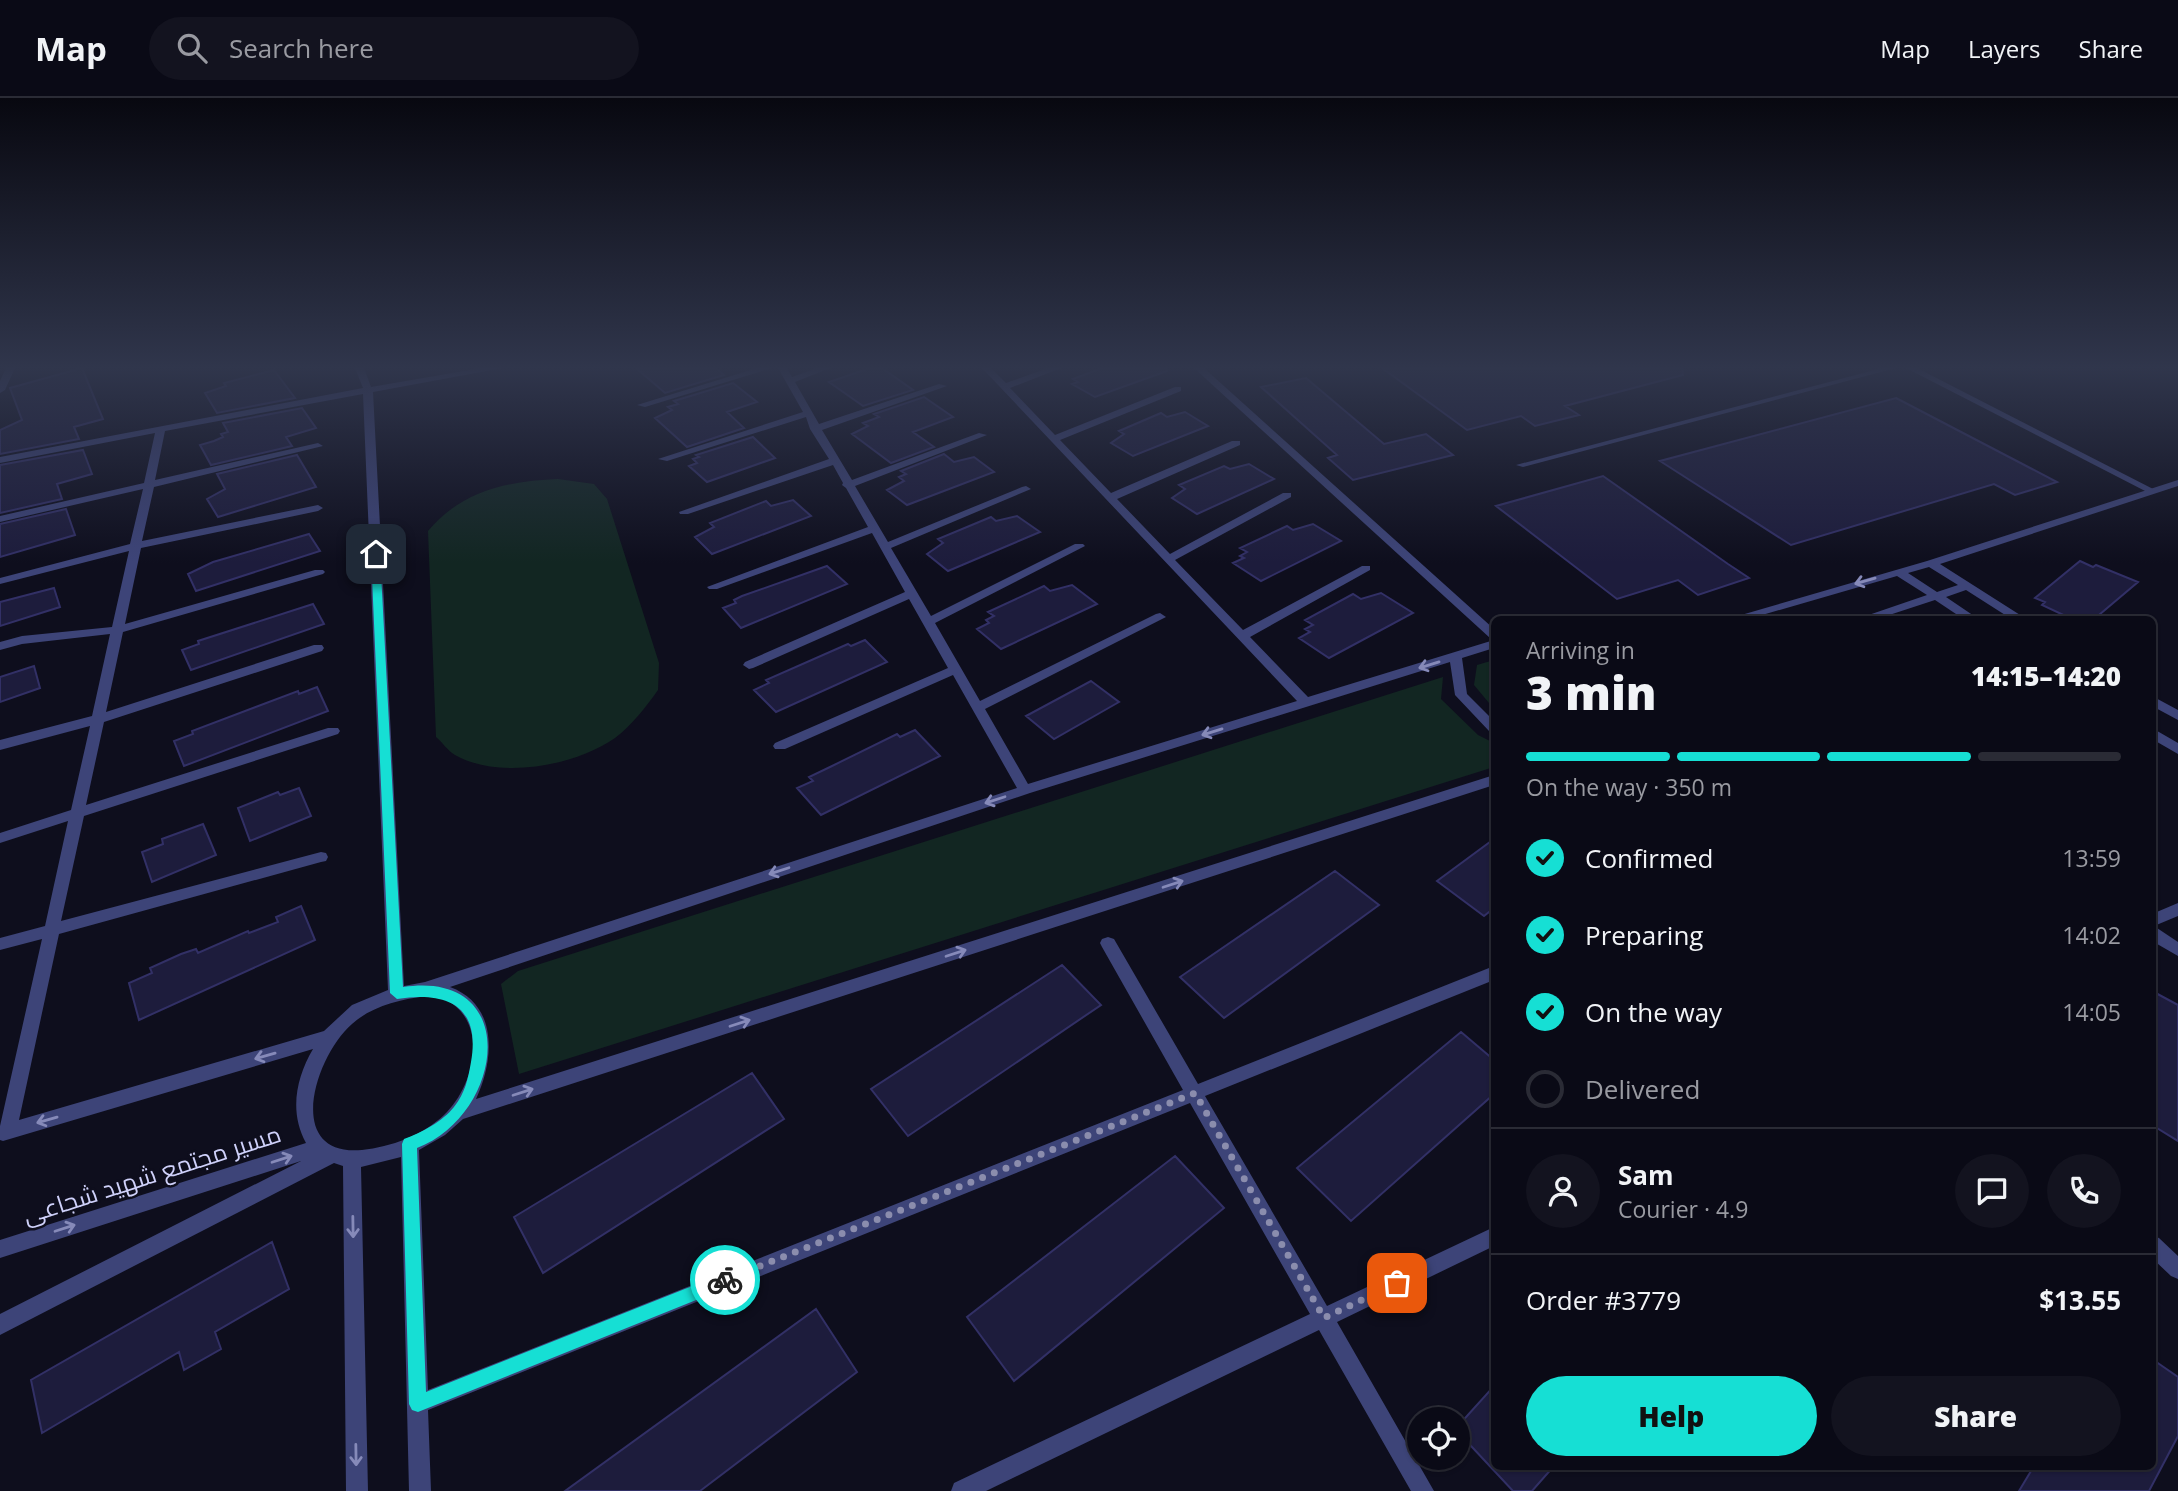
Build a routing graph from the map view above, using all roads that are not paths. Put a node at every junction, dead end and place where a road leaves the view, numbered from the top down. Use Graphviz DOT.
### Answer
graph roads {
  1 [pos="140,433"];
  2 [pos="160,433"];
  3 [pos="370,433"];
  4 [pos="746,433"];
  5 [pos="817,433"];
  6 [pos="1047,433"];
  7 [pos="1068,433"];
  8 [pos="1270,433"];
  9 [pos="1643,433"];
  10 [pos="2038,433"];
  11 [pos="982,435"];
  12 [pos="1053,439"];
  13 [pos="1236,443"];
  14 [pos="318,446"];
  15 [pos="663,459"];
  16 [pos="0,460"];
  17 [pos="833,461"];
  18 [pos="1520,465"];
  19 [pos="2178,483"];
  20 [pos="149,485"];
  21 [pos="847,485"];
  22 [pos="1026,489"];
  23 [pos="2152,491"];
  24 [pos="1287,495"];
  25 [pos="1110,498"];
  26 [pos="318,508"];
  27 [pos="684,512"];
  28 [pos="0,519"];
  29 [pos="873,529"];
  30 [pos="136,547"];
  31 [pos="884,547"];
  32 [pos="1079,547"];
  33 [pos="1168,559"];
  34 [pos="1931,563"];
  35 [pos="1366,568"];
  36 [pos="319,572"];
  37 [pos="1898,572"];
  38 [pos="0,581"];
  39 [pos="1968,586"];
  40 [pos="713,587"];
  41 [pos="911,594"];
  42 [pos="1936,596"];
  43 [pos="1744,616"];
  44 [pos="1873,616"];
  45 [pos="1968,616"];
  46 [pos="2016,616"];
  47 [pos="1160,617"];
  48 [pos="927,622"];
  49 [pos="117,631"];
  50 [pos="1491,632"];
  51 [pos="1242,636"];
  52 [pos="1491,645"];
  53 [pos="0,646"];
  54 [pos="318,648"];
  55 [pos="1455,656"];
  56 [pos="749,665"];
  57 [pos="954,670"];
  58 [pos="2156,702"];
  59 [pos="1306,703"];
  60 [pos="977,708"];
  61 [pos="2178,716"];
  62 [pos="98,719"];
  63 [pos="1491,726"];
  64 [pos="333,731"];
  65 [pos="2156,734"];
  66 [pos="0,745"];
  67 [pos="780,746"];
  68 [pos="2178,748"];
  69 [pos="1491,781"];
  70 [pos="1025,790"];
  71 [pos="78,813"];
  72 [pos="0,838"];
  73 [pos="321,858"];
  74 [pos="2178,909"];
  75 [pos="2156,919"];
  76 [pos="52,930"];
  77 [pos="2156,935"];
  78 [pos="1108,943"];
  79 [pos="0,944"];
  80 [pos="2178,950"];
  81 [pos="1491,973"];
  82 [pos="425,989"];
  83 [pos="397,993"];
  84 [pos="331,1036"];
  85 [pos="1195,1093"];
  86 [pos="458,1113"];
  87 [pos="4,1132"];
  88 [pos="410,1144"];
  89 [pos="335,1153"];
  90 [pos="1491,1237"];
  91 [pos="0,1249"];
  92 [pos="2156,1249"];
  93 [pos="2178,1269"];
  94 [pos="1324,1318"];
  95 [pos="0,1325"];
  96 [pos="418,1404"];
  97 [pos="357,1491"];
  98 [pos="420,1491"];
  99 [pos="962,1491"];
  100 [pos="1423,1491"];
  1 -- 16 [label="street"];
  2 -- 20 [label="street"];
  3 -- 83 [label="street"];
  4 -- 15 [label="street"];
  5 -- 17 [label="street"];
  6 -- 12 [label="street"];
  7 -- 12 [label="street"];
  8 -- 50 [label="street"];
  9 -- 18 [label="lane"];
  10 -- 23 [label="lane"];
  11 -- 21 [label="street"];
  12 -- 25 [label="street"];
  13 -- 25 [label="street"];
  14 -- 20 [label="street"];
  17 -- 21 [label="street"];
  17 -- 27 [label="street"];
  19 -- 23 [label="street"];
  20 -- 28 [label="street"];
  20 -- 30 [label="street"];
  21 -- 29 [label="street"];
  22 -- 31 [label="street"];
  23 -- 34 [label="street"];
  24 -- 33 [label="street"];
  25 -- 33 [label="street"];
  26 -- 30 [label="street"];
  29 -- 31 [label="street"];
  29 -- 40 [label="street"];
  30 -- 38 [label="street"];
  30 -- 49 [label="street"];
  31 -- 41 [label="street"];
  32 -- 48 [label="street"];
  33 -- 51 [label="street"];
  34 -- 37 [label="street"];
  34 -- 39 [label="street"];
  35 -- 51 [label="street"];
  36 -- 49 [label="street"];
  37 -- 42 [label="street"];
  37 -- 43 [label="street, one-way"];
  39 -- 42 [label="street"];
  39 -- 46 [label="street"];
  41 -- 48 [label="street"];
  41 -- 56 [label="street"];
  42 -- 44 [label="street"];
  42 -- 45 [label="street"];
  47 -- 60 [label="street"];
  48 -- 57 [label="street"];
  49 -- 53 [label="street"];
  49 -- 62 [label="street"];
  51 -- 59 [label="street"];
  52 -- 55 [label="street"];
  54 -- 62 [label="street"];
  55 -- 59 [label="street, one-way"];
  55 -- 63 [label="street"];
  57 -- 60 [label="street"];
  57 -- 67 [label="street"];
  58 -- 61 [label="street"];
  59 -- 70 [label="street, one-way"];
  60 -- 70 [label="street"];
  62 -- 66 [label="street"];
  62 -- 71 [label="street"];
  64 -- 71 [label="street"];
  65 -- 68 [label="street"];
  86 -- 69 [label="street, one-way"];
  70 -- 82 [label="street, one-way"];
  71 -- 72 [label="street"];
  71 -- 76 [label="street"];
  73 -- 76 [label="street"];
  74 -- 75 [label="street"];
  76 -- 79 [label="street"];
  76 -- 87 [label="street"];
  77 -- 80 [label="street"];
  78 -- 85 [label="street"];
  81 -- 85 [label="street"];
  82 -- 83 [label="street"];
  82 -- 86 [label="street"];
  83 -- 84 [label="street"];
  84 -- 87 [label="street, one-way"];
  84 -- 89 [label="street"];
  85 -- 94 [label="street"];
  85 -- 96 [label="street"];
  86 -- 88 [label="street"];
  88 -- 89 [label="street"];
  88 -- 96 [label="street"];
  91 -- 89 [label="street, مسیر مجتمع شهید شجاعی, one-way"];
  89 -- 95 [label="street"];
  89 -- 97 [label="street, one-way"];
  90 -- 94 [label="street"];
  92 -- 93 [label="street"];
  94 -- 99 [label="street"];
  94 -- 100 [label="street"];
  96 -- 98 [label="street"];
}
